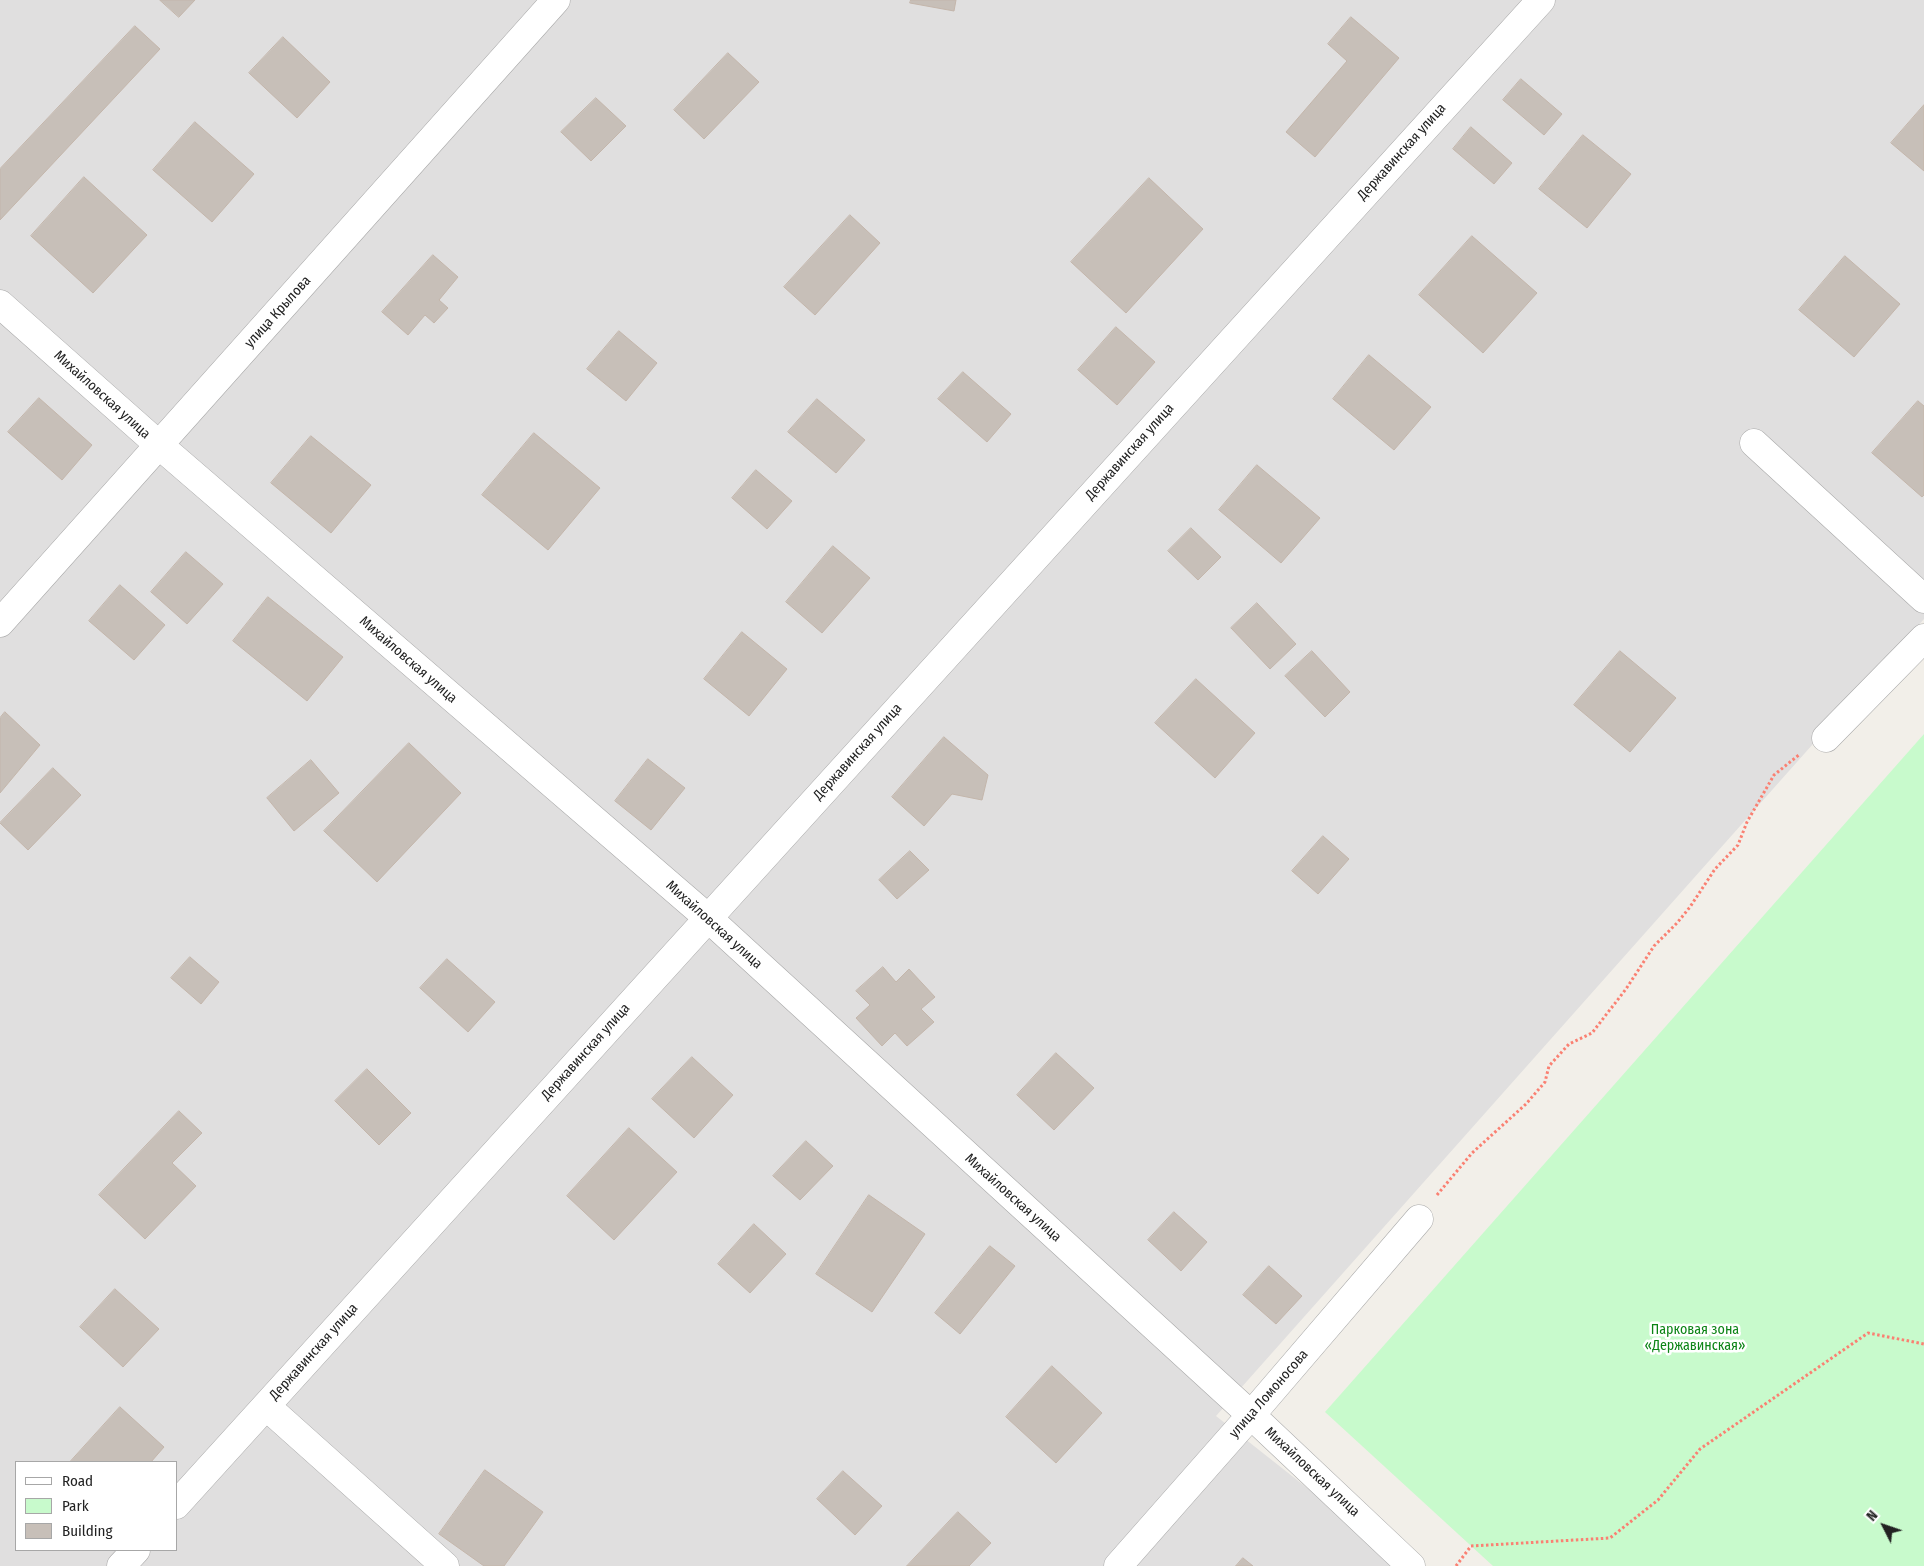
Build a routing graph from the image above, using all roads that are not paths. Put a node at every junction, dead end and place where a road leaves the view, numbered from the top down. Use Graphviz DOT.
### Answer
graph roads {
  1 [pos="556,0"];
  2 [pos="1541,0"];
  3 [pos="0,304"];
  4 [pos="1754,443"];
  5 [pos="159,445"];
  6 [pos="1924,599"];
  7 [pos="0,623"];
  8 [pos="1924,638"];
  9 [pos="1826,738"];
  10 [pos="708,918"];
  11 [pos="1419,1219"];
  12 [pos="266,1406"];
  13 [pos="1251,1415"];
  14 [pos="178,1503"];
  15 [pos="135,1551"];
  16 [pos="121,1566"];
  17 [pos="445,1566"];
  18 [pos="1118,1566"];
  19 [pos="1411,1566"];
  1 -- 5 [label="street, улица Крылова"];
  2 -- 10 [label="street, Державинская улица"];
  3 -- 5 [label="street, Михайловская улица"];
  4 -- 6 [label="street"];
  5 -- 7 [label="street, улица Крылова"];
  5 -- 10 [label="street, Михайловская улица"];
  8 -- 9 [label="street"];
  10 -- 12 [label="street, Державинская улица"];
  10 -- 13 [label="street, Михайловская улица"];
  11 -- 13 [label="street, улица Ломоносова"];
  12 -- 14 [label="street, Державинская улица"];
  12 -- 17 [label="street"];
  13 -- 18 [label="street, улица Ломоносова"];
  13 -- 19 [label="street, Михайловская улица"];
  15 -- 16 [label="street"];
}
